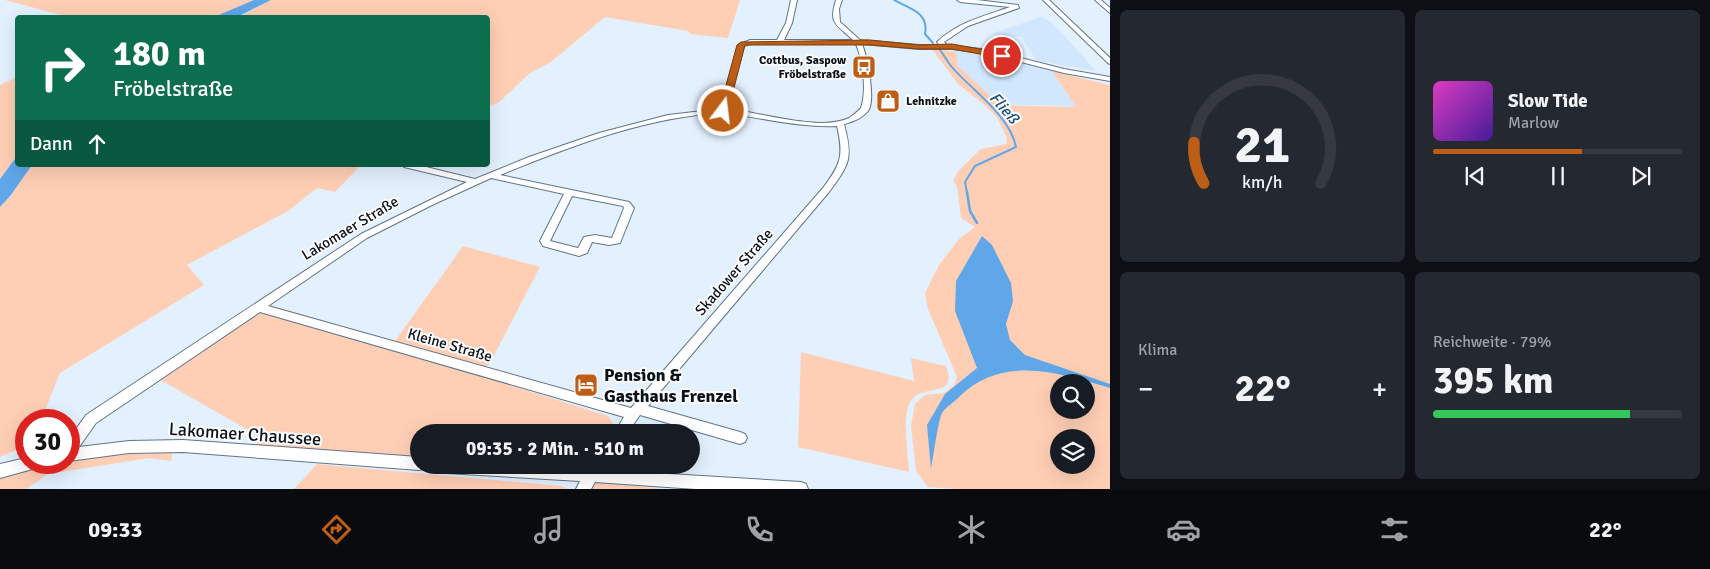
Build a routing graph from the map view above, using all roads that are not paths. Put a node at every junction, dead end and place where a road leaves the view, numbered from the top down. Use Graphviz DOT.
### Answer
graph roads {
  1 [pos="794,0"];
  2 [pos="839,0"];
  3 [pos="960,0"];
  4 [pos="1046,0"];
  5 [pos="1098,0"];
  6 [pos="1110,11"];
  7 [pos="858,42"];
  8 [pos="779,43"];
  9 [pos="944,47"];
  10 [pos="1110,62"];
  11 [pos="1110,79"];
  12 [pos="723,111"];
  13 [pos="840,124"];
  14 [pos="436,168"];
  15 [pos="492,176"];
  16 [pos="478,182"];
  17 [pos="569,192"];
  18 [pos="258,307"];
  19 [pos="636,412"];
  20 [pos="627,424"];
  21 [pos="80,434"];
  22 [pos="740,438"];
  23 [pos="80,454"];
  24 [pos="410,463"];
  25 [pos="15,467"];
  26 [pos="0,471"];
  27 [pos="550,474"];
  28 [pos="590,477"];
  29 [pos="800,489"];
  1 -- 8 [label="street"];
  2 -- 7 [label="street"];
  3 -- 9 [label="street"];
  4 -- 10 [label="street"];
  5 -- 6 [label="street"];
  7 -- 8 [label="street"];
  7 -- 9 [label="street"];
  7 -- 13 [label="street"];
  8 -- 12 [label="street"];
  9 -- 11 [label="street"];
  12 -- 13 [label="street, Lakomaer Straße"];
  12 -- 15 [label="street, Lakomaer Straße"];
  13 -- 19 [label="street, Skadower Straße"];
  14 -- 16 [label="street"];
  15 -- 16 [label="street, Lakomaer Straße"];
  15 -- 17 [label="street"];
  16 -- 18 [label="street, Lakomaer Straße"];
  17 -- 17 [label="street"];
  18 -- 19 [label="street, Kleine Straße"];
  18 -- 21 [label="street, Lakomaer Straße"];
  19 -- 20 [label="street, Skadower Straße"];
  19 -- 22 [label="street, Kleine Straße"];
  23 -- 24 [label="street, Lakomaer Chaussee"];
  25 -- 26 [label="street"];
  27 -- 28 [label="street"];
  28 -- 29 [label="street"];
}
